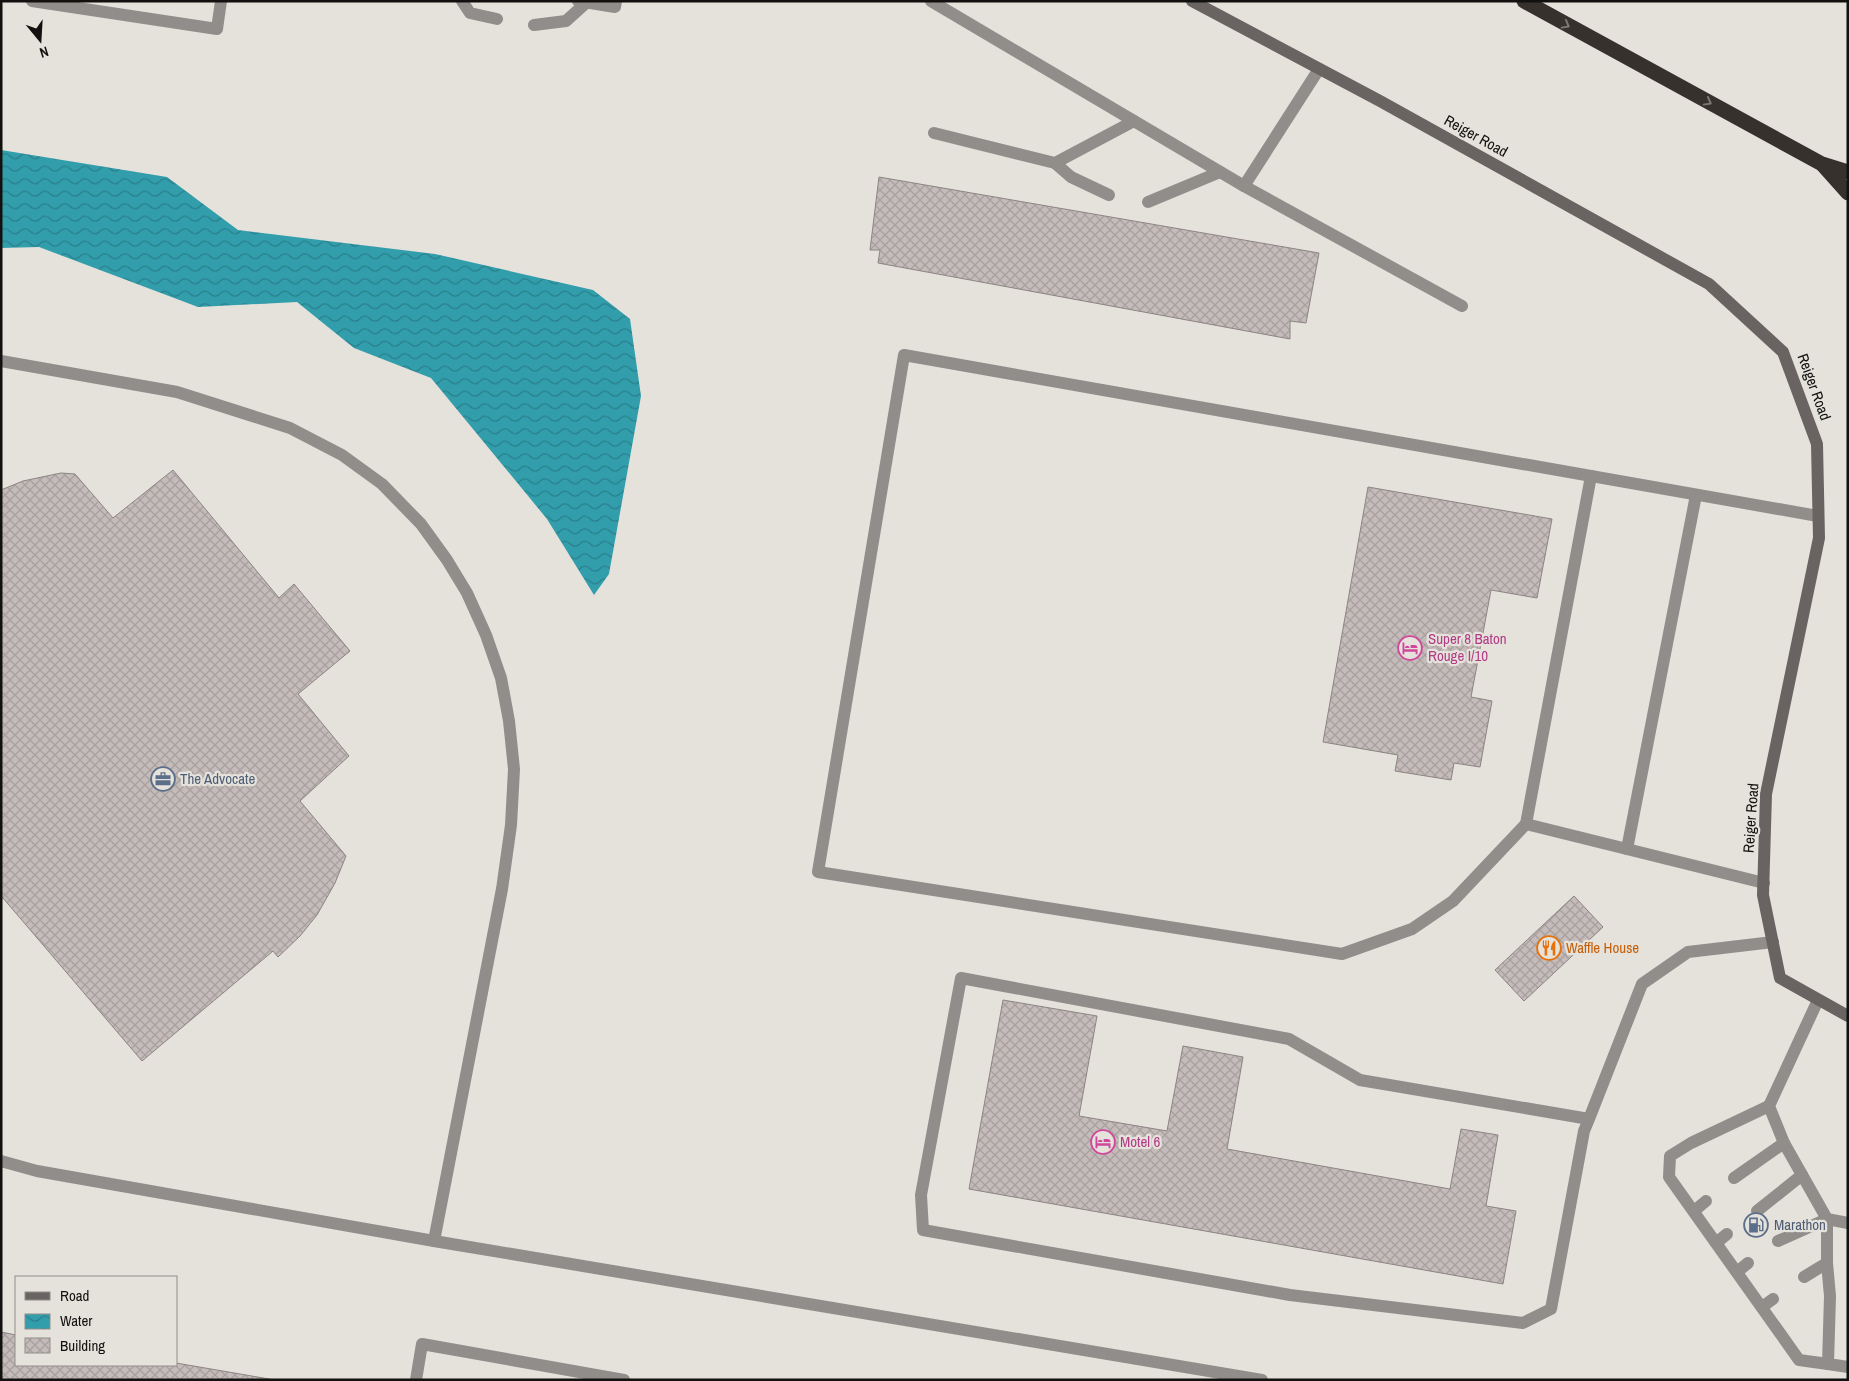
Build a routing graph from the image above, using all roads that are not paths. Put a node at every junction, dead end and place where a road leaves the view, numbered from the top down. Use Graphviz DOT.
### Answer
graph roads {
  1 [pos="32,1"];
  2 [pos="221,1"];
  3 [pos="462,1"];
  4 [pos="616,1"];
  5 [pos="931,1"];
  6 [pos="1192,1"];
  7 [pos="1524,1"];
  8 [pos="583,2"];
  9 [pos="497,19"];
  10 [pos="534,25"];
  11 [pos="1319,69"];
  12 [pos="1134,121"];
  13 [pos="934,133"];
  14 [pos="1054,163"];
  15 [pos="1822,164"];
  16 [pos="1220,172"];
  17 [pos="1848,172"];
  18 [pos="1244,186"];
  19 [pos="1848,193"];
  20 [pos="1109,195"];
  21 [pos="1148,202"];
  22 [pos="1462,306"];
  23 [pos="1,360"];
  24 [pos="1591,476"];
  25 [pos="1696,495"];
  26 [pos="1818,516"];
  27 [pos="1526,824"];
  28 [pos="1627,849"];
  29 [pos="1764,883"];
  30 [pos="1773,942"];
  31 [pos="1818,1000"];
  32 [pos="1848,1016"];
  33 [pos="1769,1106"];
  34 [pos="1589,1119"];
  35 [pos="1784,1143"];
  36 [pos="1,1161"];
  37 [pos="1802,1175"];
  38 [pos="1734,1178"];
  39 [pos="1706,1201"];
  40 [pos="1694,1211"];
  41 [pos="1757,1211"];
  42 [pos="1827,1219"];
  43 [pos="1848,1223"];
  44 [pos="1727,1234"];
  45 [pos="1778,1241"];
  46 [pos="434,1242"];
  47 [pos="1716,1243"];
  48 [pos="1827,1262"];
  49 [pos="1748,1263"];
  50 [pos="1736,1272"];
  51 [pos="1804,1278"];
  52 [pos="1773,1299"];
  53 [pos="1762,1307"];
  54 [pos="1828,1364"];
  55 [pos="1848,1367"];
  56 [pos="416,1380"];
  57 [pos="624,1380"];
  58 [pos="1262,1380"];
  1 -- 2 [label="lane"];
  3 -- 9 [label="lane"];
  4 -- 8 [label="lane"];
  5 -- 12 [label="lane"];
  6 -- 11 [label="street, Reiger Road"];
  7 -- 15 [label="highway, one-way"];
  8 -- 10 [label="lane"];
  11 -- 18 [label="lane"];
  11 -- 26 [label="street, Reiger Road"];
  12 -- 14 [label="lane"];
  12 -- 16 [label="lane"];
  13 -- 14 [label="lane"];
  14 -- 20 [label="lane"];
  15 -- 17 [label="highway"];
  15 -- 19 [label="highway"];
  16 -- 18 [label="lane"];
  16 -- 21 [label="lane"];
  18 -- 22 [label="lane"];
  23 -- 46 [label="lane"];
  24 -- 25 [label="lane"];
  24 -- 27 [label="lane"];
  24 -- 27 [label="lane"];
  25 -- 26 [label="lane"];
  25 -- 28 [label="lane"];
  26 -- 29 [label="street, Reiger Road"];
  27 -- 28 [label="lane"];
  28 -- 29 [label="lane"];
  29 -- 30 [label="street, Reiger Road"];
  30 -- 31 [label="street, Reiger Road"];
  30 -- 34 [label="lane"];
  31 -- 32 [label="street, Reiger Road"];
  31 -- 33 [label="lane"];
  33 -- 35 [label="lane"];
  33 -- 40 [label="lane"];
  34 -- 34 [label="lane"];
  35 -- 37 [label="lane"];
  35 -- 38 [label="lane"];
  36 -- 46 [label="lane"];
  37 -- 41 [label="lane"];
  37 -- 42 [label="lane"];
  39 -- 40 [label="lane"];
  40 -- 47 [label="lane"];
  42 -- 43 [label="lane"];
  42 -- 45 [label="lane"];
  42 -- 48 [label="lane"];
  44 -- 47 [label="lane"];
  46 -- 58 [label="lane"];
  47 -- 50 [label="lane"];
  48 -- 51 [label="lane"];
  48 -- 54 [label="lane"];
  49 -- 50 [label="lane"];
  50 -- 53 [label="lane"];
  52 -- 53 [label="lane"];
  53 -- 54 [label="lane"];
  54 -- 55 [label="lane"];
  56 -- 57 [label="lane"];
}
